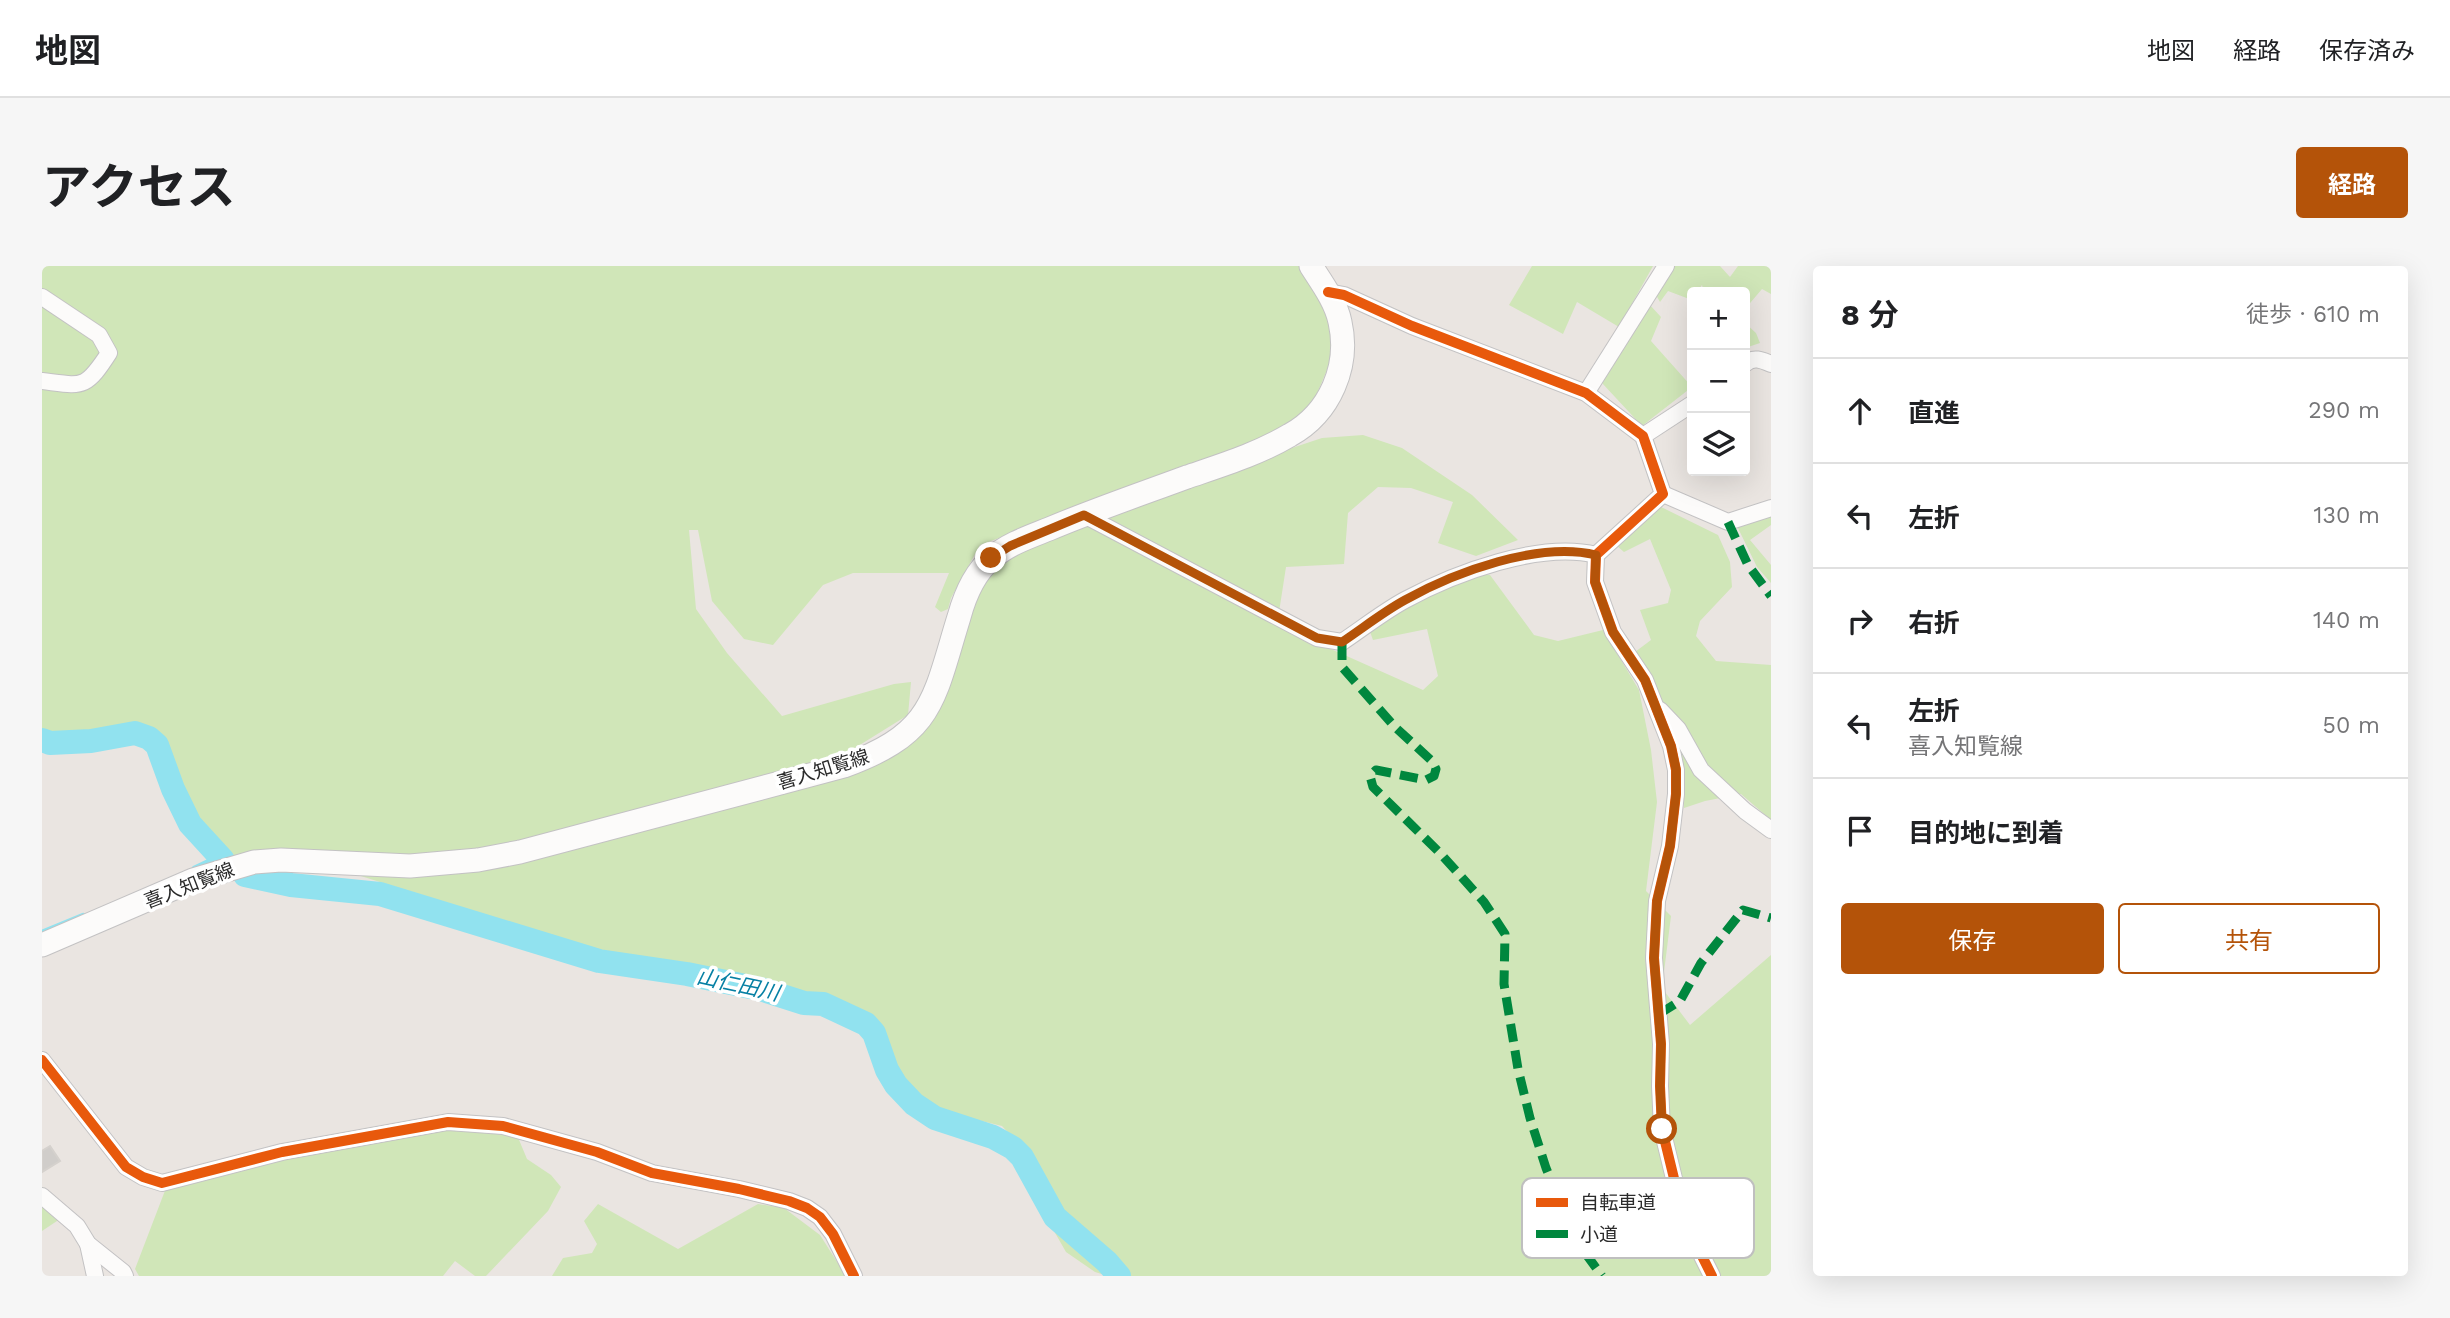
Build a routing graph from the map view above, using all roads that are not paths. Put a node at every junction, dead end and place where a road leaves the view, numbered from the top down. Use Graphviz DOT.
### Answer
graph roads {
  1 [pos="1311,266"];
  2 [pos="1666,266"];
  3 [pos="1328,292"];
  4 [pos="42,297"];
  5 [pos="1750,360"];
  6 [pos="1771,364"];
  7 [pos="42,380"];
  8 [pos="1587,393"];
  9 [pos="1687,407"];
  10 [pos="1643,436"];
  11 [pos="1663,494"];
  12 [pos="1771,508"];
  13 [pos="1084,515"];
  14 [pos="1596,555"];
  15 [pos="1655,705"];
  16 [pos="1771,830"];
  17 [pos="42,944"];
  18 [pos="42,1060"];
  19 [pos="1674,1178"];
  20 [pos="42,1196"];
  21 [pos="88,1244"];
  22 [pos="1703,1258"];
  23 [pos="95,1276"];
  24 [pos="125,1276"];
  25 [pos="854,1276"];
  26 [pos="1712,1276"];
  1 -- 3 [label="main road, 喜入知覧線"];
  2 -- 8 [label="street"];
  3 -- 8 [label="street"];
  3 -- 13 [label="main road, 喜入知覧線"];
  4 -- 7 [label="street"];
  5 -- 6 [label="street"];
  8 -- 10 [label="street"];
  9 -- 10 [label="street"];
  10 -- 11 [label="street"];
  11 -- 12 [label="street"];
  11 -- 14 [label="street"];
  13 -- 14 [label="street"];
  13 -- 17 [label="main road, 喜入知覧線"];
  14 -- 15 [label="street"];
  15 -- 16 [label="street"];
  15 -- 19 [label="street"];
  18 -- 25 [label="street"];
  20 -- 21 [label="street"];
  21 -- 23 [label="street"];
  21 -- 24 [label="street"];
  22 -- 26 [label="street"];
}
